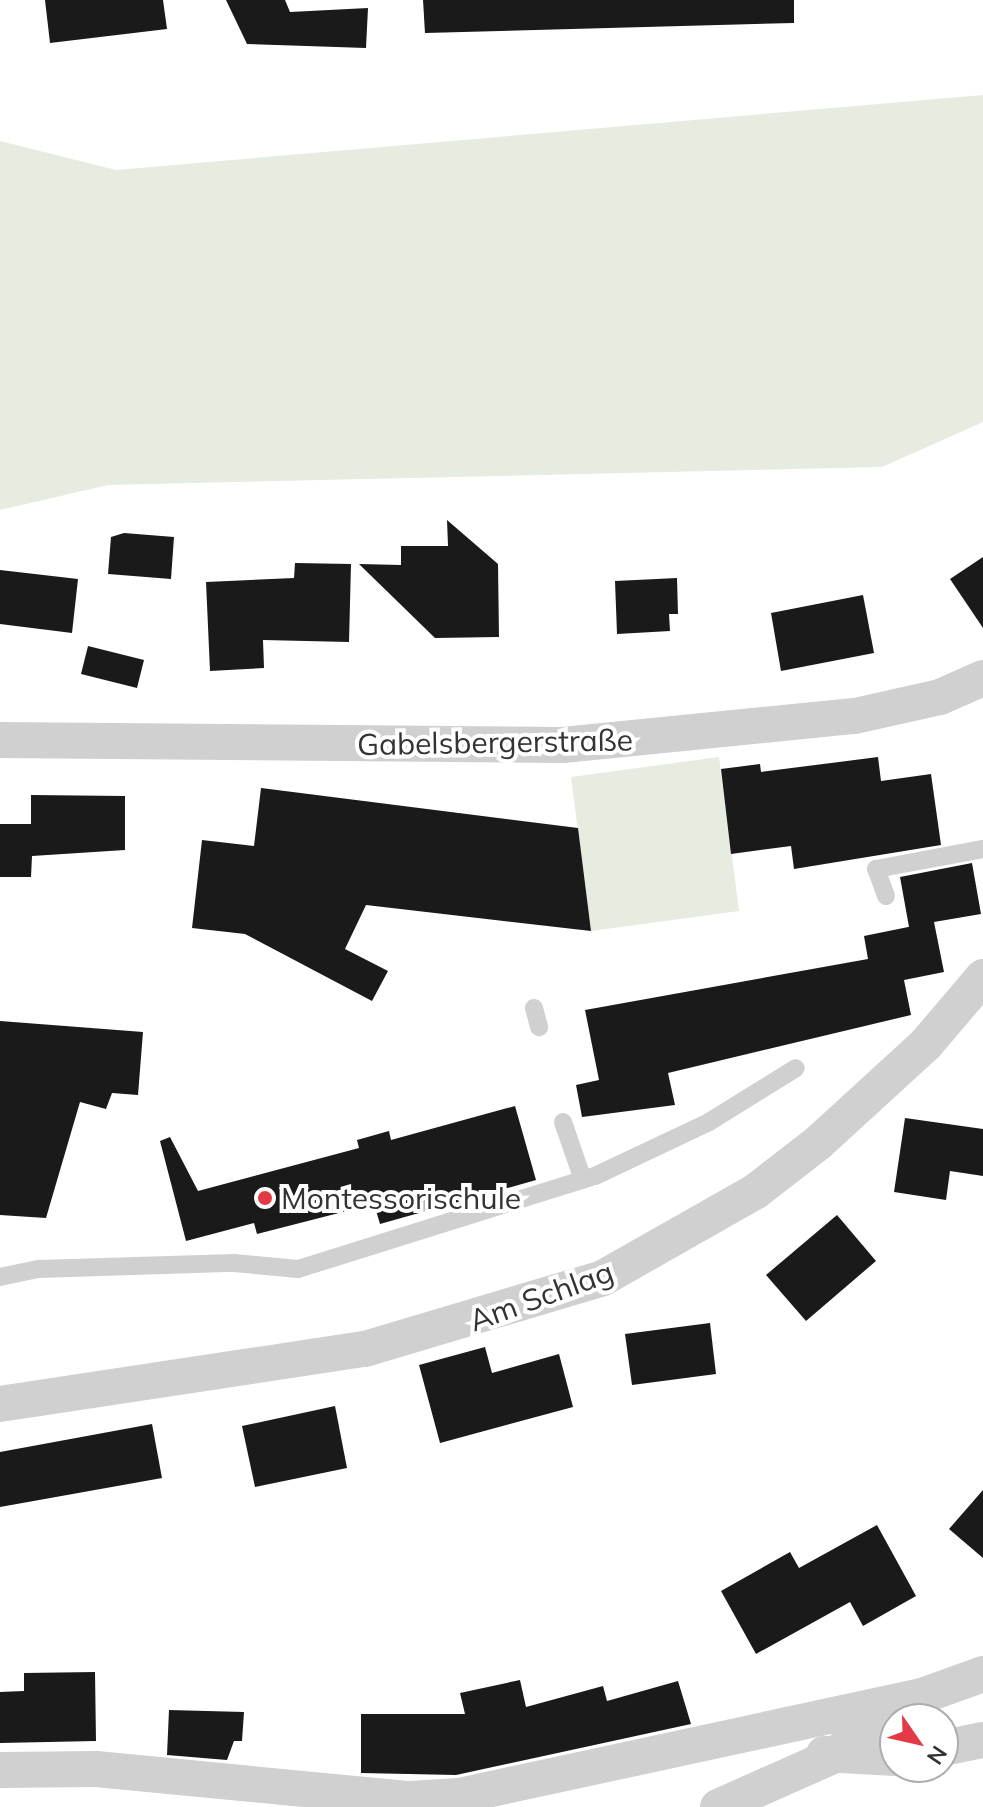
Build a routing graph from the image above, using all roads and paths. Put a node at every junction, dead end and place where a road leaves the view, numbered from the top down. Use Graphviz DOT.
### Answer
graph roads {
  1 [pos="982,684"];
  2 [pos="0,740"];
  3 [pos="983,849"];
  4 [pos="886,896"];
  5 [pos="983,977"];
  6 [pos="534,1008"];
  7 [pos="539,1027"];
  8 [pos="796,1068"];
  9 [pos="563,1122"];
  10 [pos="583,1180"];
  11 [pos="0,1277"];
  12 [pos="0,1404"];
  13 [pos="983,1674"];
  14 [pos="900,1701"];
  15 [pos="983,1740"];
  16 [pos="715,1741"];
  17 [pos="959,1745"];
  18 [pos="835,1755"];
  19 [pos="879,1757"];
  20 [pos="0,1770"];
  21 [pos="408,1803"];
  22 [pos="718,1807"];
  1 -- 2 [label="street, Gabelsbergerstraße"];
  3 -- 4 [label="lane"];
  5 -- 12 [label="street, Am Schlag"];
  6 -- 7 [label="lane"];
  8 -- 10 [label="lane"];
  9 -- 10 [label="lane"];
  10 -- 11 [label="lane"];
  13 -- 14 [label="street"];
  14 -- 16 [label="street"];
  14 -- 18 [label="street"];
  15 -- 17 [label="street"];
  16 -- 18 [label="street"];
  16 -- 21 [label="street"];
  18 -- 19 [label="street"];
  18 -- 22 [label="street"];
  20 -- 21 [label="street"];
}
